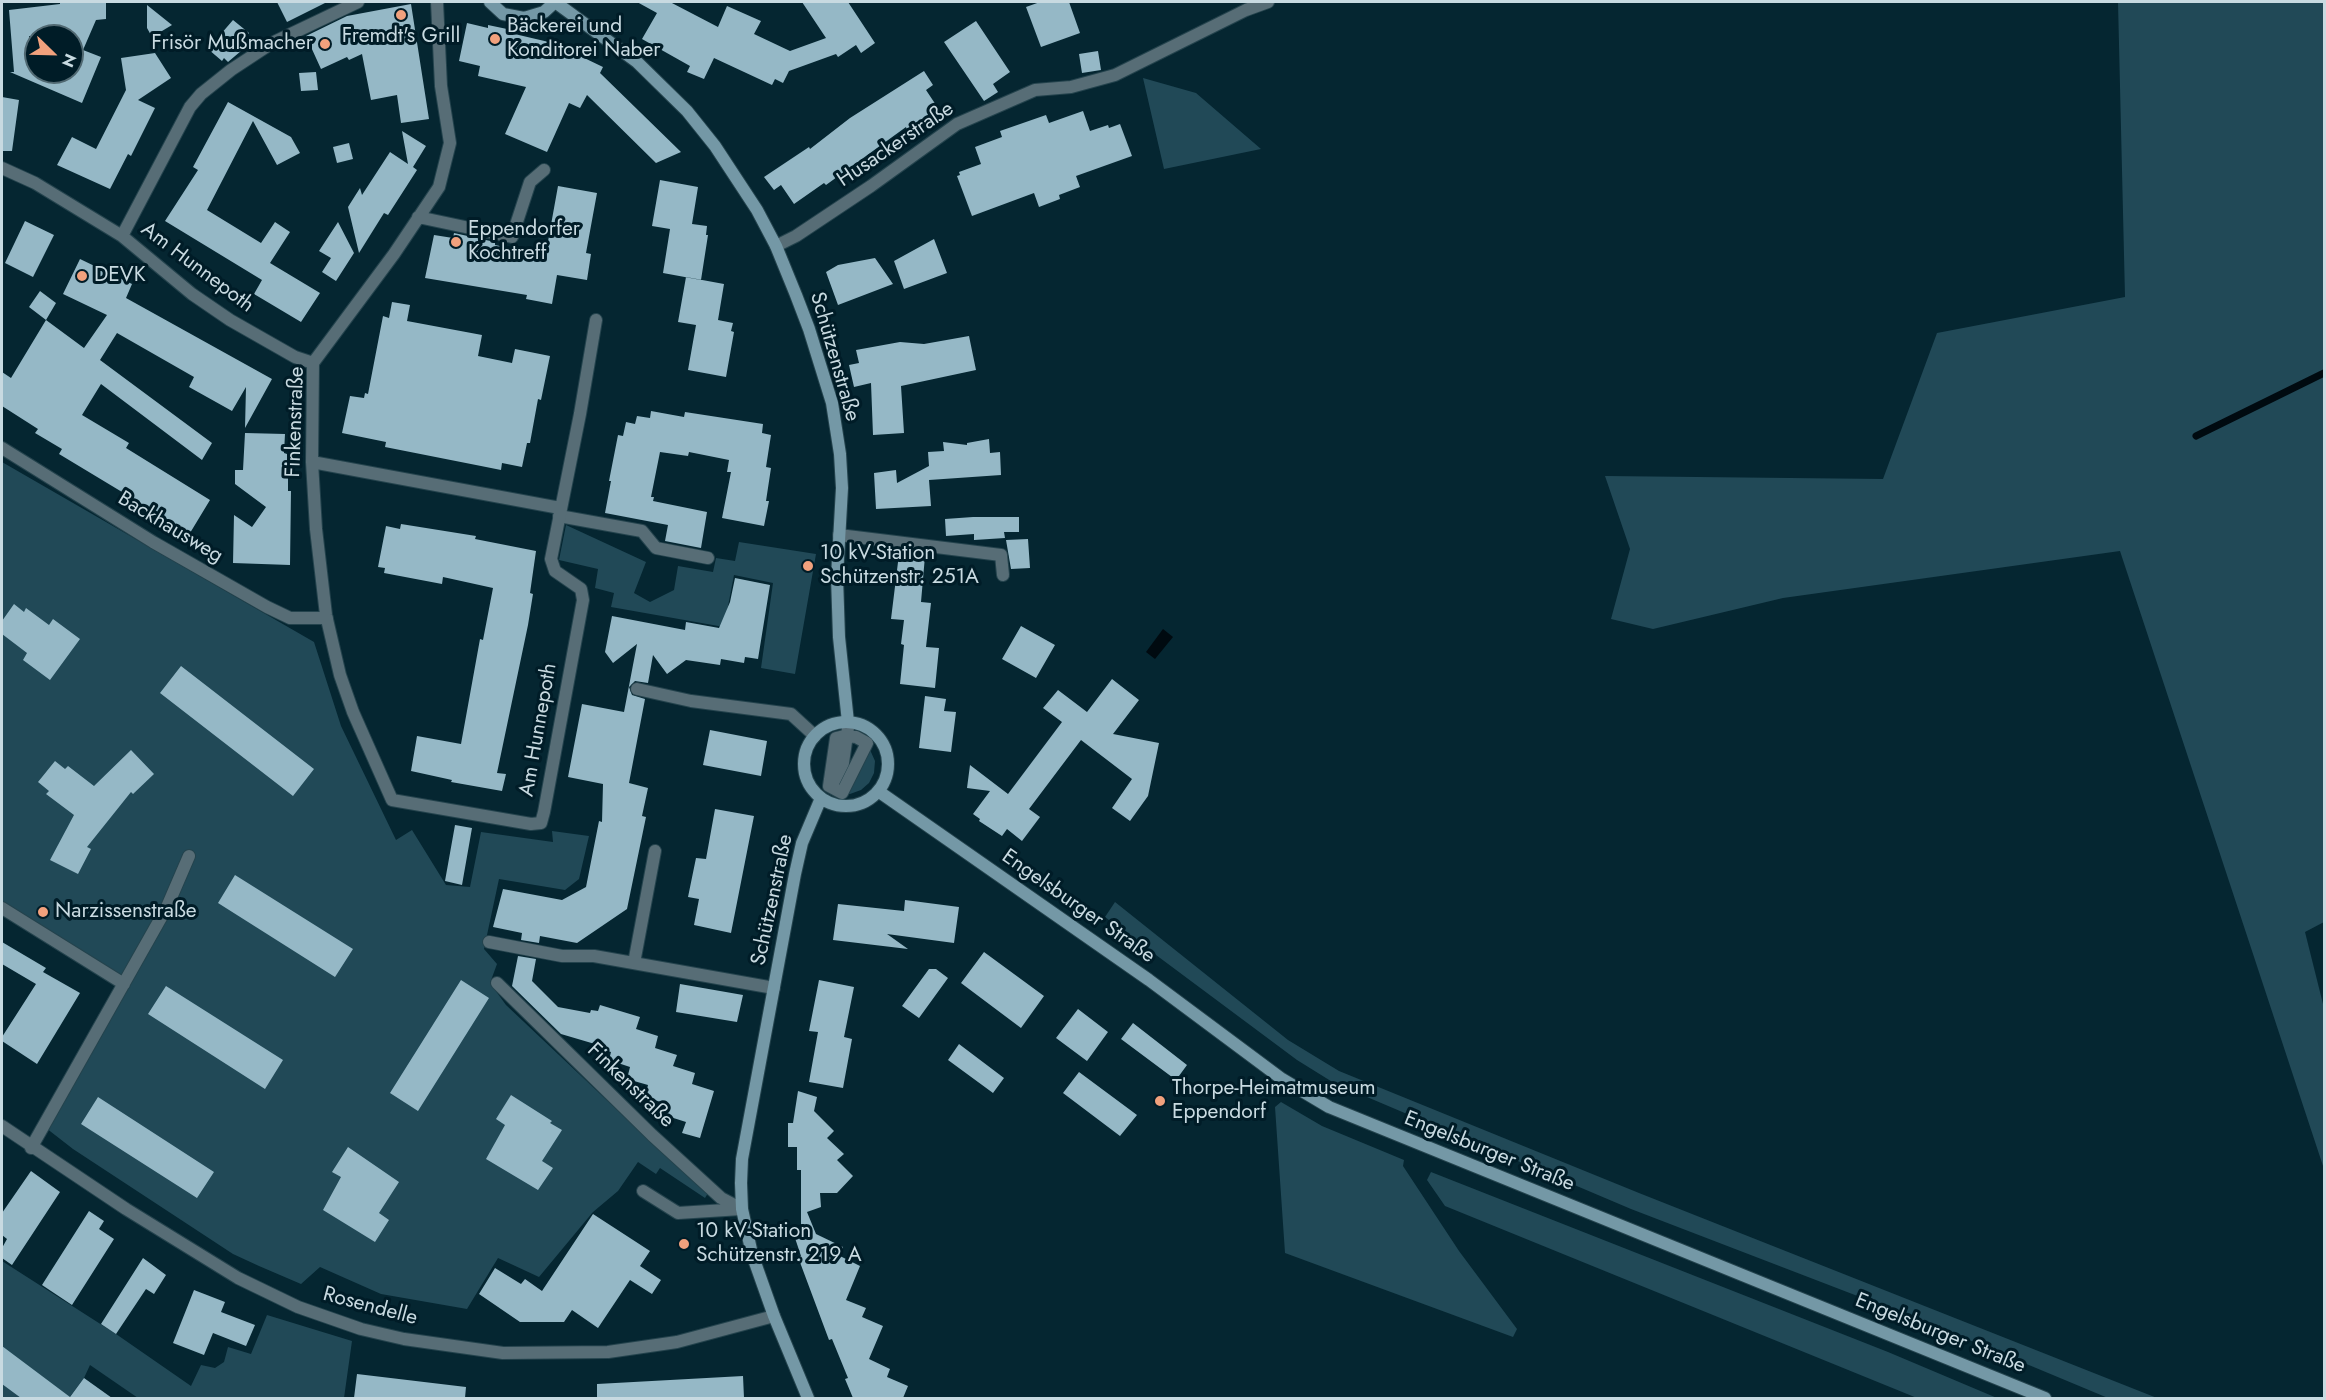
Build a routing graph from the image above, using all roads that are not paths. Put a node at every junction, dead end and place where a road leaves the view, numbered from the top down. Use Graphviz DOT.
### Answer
graph roads {
  1 [pos="358,2"];
  2 [pos="437,2"];
  3 [pos="490,2"];
  4 [pos="555,2"];
  5 [pos="1268,2"];
  6 [pos="2,168"];
  7 [pos="544,170"];
  8 [pos="418,217"];
  9 [pos="122,236"];
  10 [pos="776,246"];
  11 [pos="596,320"];
  12 [pos="313,363"];
  13 [pos="2,448"];
  14 [pos="312,462"];
  15 [pos="559,512"];
  16 [pos="839,535"];
  17 [pos="708,558"];
  18 [pos="1003,575"];
  19 [pos="327,618"];
  20 [pos="637,689"];
  21 [pos="848,722"];
  22 [pos="849,735"];
  23 [pos="815,736"];
  24 [pos="831,788"];
  25 [pos="878,791"];
  26 [pos="821,798"];
  27 [pos="392,801"];
  28 [pos="655,851"];
  29 [pos="189,856"];
  30 [pos="2,908"];
  31 [pos="489,942"];
  32 [pos="634,963"];
  33 [pos="124,984"];
  34 [pos="497,984"];
  35 [pos="774,988"];
  36 [pos="2,1126"];
  37 [pos="31,1148"];
  38 [pos="643,1191"];
  39 [pos="742,1209"];
  40 [pos="774,1316"];
  41 [pos="808,1398"];
  42 [pos="2045,1398"];
  1 -- 9 [label="street, Am Hunnepoth"];
  2 -- 8 [label="street, Finkenstraße"];
  3 -- 4 [label="street"];
  4 -- 10 [label="street, Schützenstraße"];
  5 -- 10 [label="street, Husackerstraße"];
  6 -- 9 [label="street, Am Hunnepoth"];
  7 -- 8 [label="street"];
  8 -- 12 [label="street, Finkenstraße"];
  9 -- 12 [label="street, Am Hunnepoth"];
  10 -- 16 [label="street, Schützenstraße"];
  11 -- 15 [label="street, Am Hunnepoth"];
  12 -- 14 [label="street, Finkenstraße"];
  13 -- 19 [label="street, Backhausweg"];
  14 -- 15 [label="street"];
  14 -- 19 [label="street, Finkenstraße"];
  15 -- 17 [label="street"];
  15 -- 27 [label="street, Am Hunnepoth"];
  16 -- 18 [label="street"];
  16 -- 21 [label="street, Schützenstraße"];
  19 -- 27 [label="street, Finkenstraße"];
  20 -- 23 [label="street"];
  21 -- 22 [label="street, Schützenstraße"];
  21 -- 23 [label="street"];
  21 -- 25 [label="street"];
  22 -- 24 [label="street, Schützenstraße"];
  22 -- 24 [label="street"];
  23 -- 26 [label="street"];
  24 -- 26 [label="street, Schützenstraße"];
  25 -- 26 [label="street"];
  25 -- 42 [label="street, Engelsburger Straße"];
  26 -- 35 [label="street, Schützenstraße"];
  28 -- 32 [label="street"];
  29 -- 33 [label="street"];
  30 -- 33 [label="street"];
  31 -- 32 [label="street"];
  32 -- 35 [label="street"];
  33 -- 37 [label="street"];
  34 -- 39 [label="street, Finkenstraße"];
  35 -- 39 [label="street, Schützenstraße"];
  36 -- 37 [label="street, Rosendelle"];
  37 -- 40 [label="street, Rosendelle"];
  38 -- 39 [label="street"];
  39 -- 40 [label="street, Schützenstraße"];
  40 -- 41 [label="street, Schützenstraße"];
}
